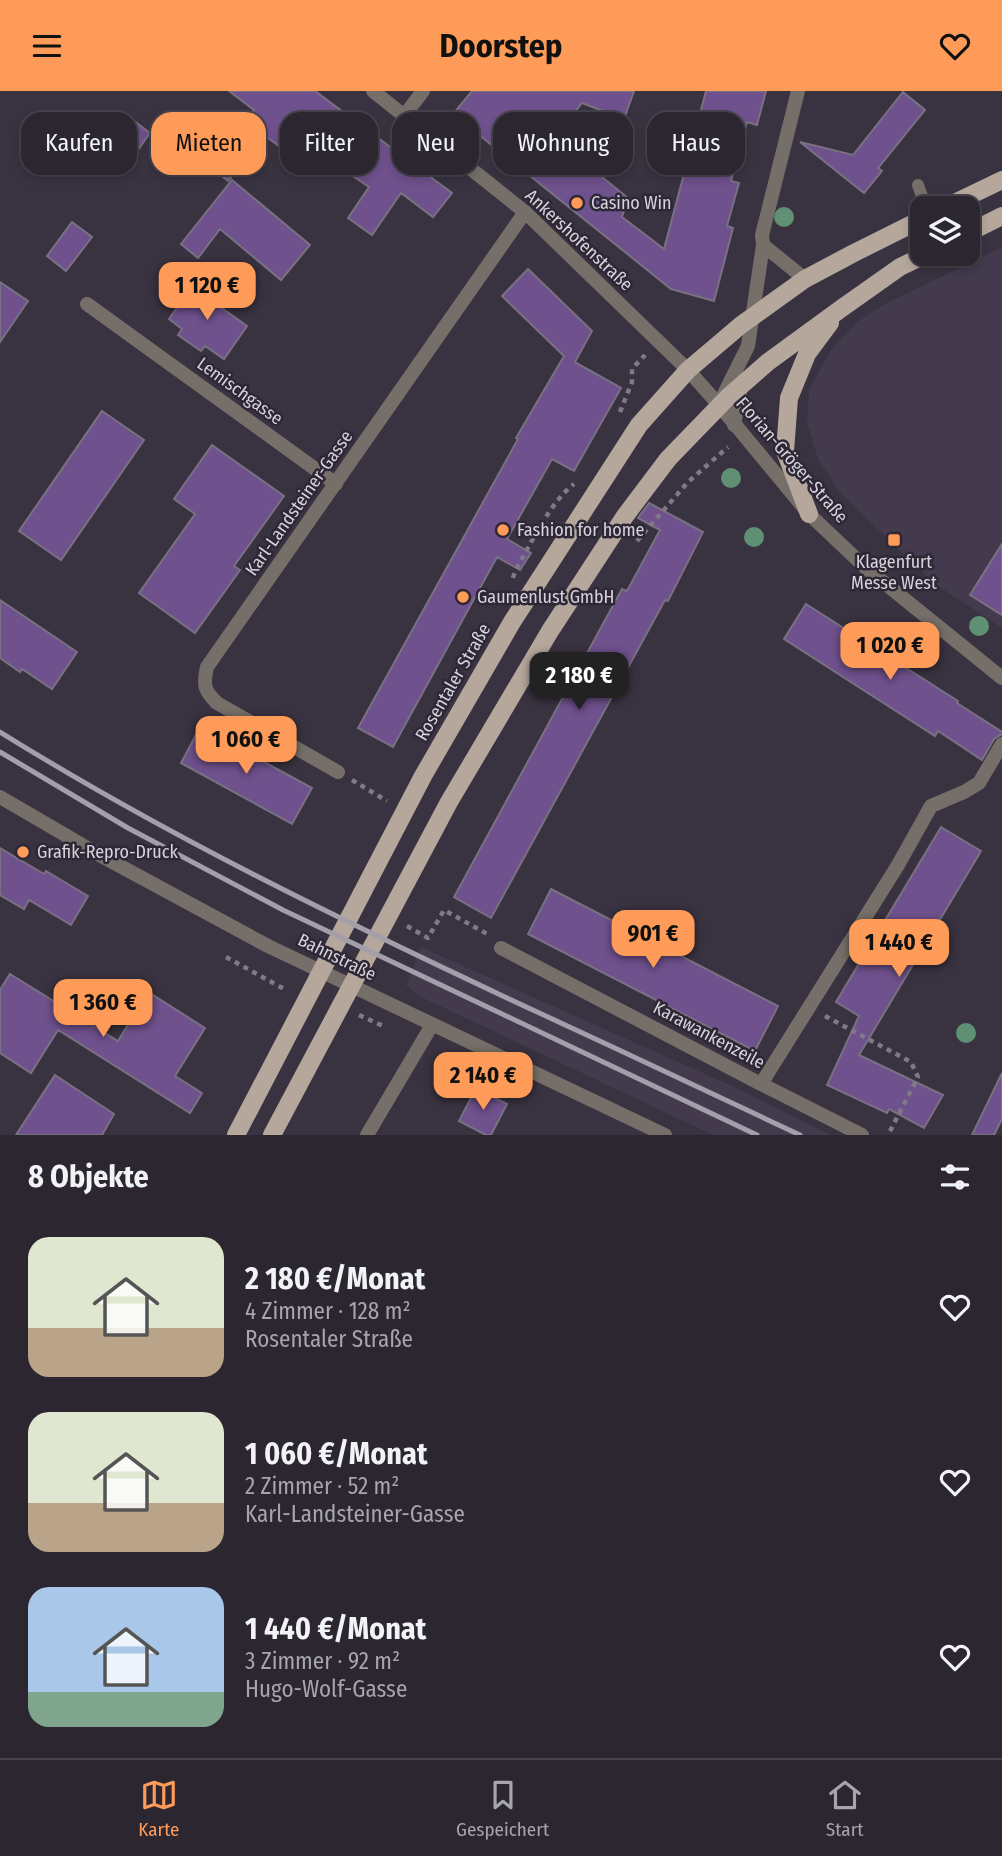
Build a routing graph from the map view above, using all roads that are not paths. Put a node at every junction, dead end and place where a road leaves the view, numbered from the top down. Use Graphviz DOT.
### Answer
graph roads {
  1 [pos="373,91"];
  2 [pos="424,91"];
  3 [pos="798,91"];
  4 [pos="399,112"];
  5 [pos="407,112"];
  6 [pos="478,175"];
  7 [pos="1002,180"];
  8 [pos="918,185"];
  9 [pos="922,196"];
  10 [pos="969,196"];
  11 [pos="524,212"];
  12 [pos="1002,216"];
  13 [pos="910,225"];
  14 [pos="980,227"];
  15 [pos="763,245"];
  16 [pos="910,262"];
  17 [pos="805,279"];
  18 [pos="87,304"];
  19 [pos="842,308"];
  20 [pos="752,317"];
  21 [pos="748,346"];
  22 [pos="688,370"];
  23 [pos="741,385"];
  24 [pos="719,405"];
  25 [pos="738,430"];
  26 [pos="336,484"];
  27 [pos="809,514"];
  28 [pos="1002,678"];
  29 [pos="1002,744"];
  30 [pos="338,772"];
  31 [pos="0,797"];
  32 [pos="496,942"];
  33 [pos="432,1025"];
  34 [pos="761,1084"];
  35 [pos="236,1135"];
  36 [pos="272,1135"];
  37 [pos="367,1135"];
  38 [pos="665,1135"];
  39 [pos="862,1135"];
  1 -- 4 [label="street, Ankershofenstraße"];
  2 -- 5 [label="street"];
  3 -- 15 [label="street"];
  6 -- 11 [label="street, Ankershofenstraße"];
  7 -- 10 [label="main road"];
  8 -- 9 [label="lane"];
  11 -- 22 [label="street, Ankershofenstraße"];
  11 -- 26 [label="street, Karl-Landsteiner-Gasse"];
  12 -- 14 [label="main road"];
  13 -- 17 [label="main road, Rosentaler Straße"];
  15 -- 17 [label="street"];
  15 -- 20 [label="street"];
  16 -- 19 [label="main road"];
  17 -- 20 [label="main road, Rosentaler Straße"];
  18 -- 26 [label="street, Lemischgasse"];
  19 -- 23 [label="main road"];
  19 -- 27 [label="main road"];
  20 -- 21 [label="street"];
  20 -- 22 [label="main road, Rosentaler Straße"];
  21 -- 23 [label="street"];
  21 -- 24 [label="street"];
  22 -- 24 [label="street, Florian-Gröger-Straße"];
  22 -- 35 [label="main road, Rosentaler Straße"];
  23 -- 24 [label="main road"];
  23 -- 25 [label="street"];
  24 -- 25 [label="street, Florian-Gröger-Straße"];
  24 -- 36 [label="main road"];
  25 -- 27 [label="street, Florian-Gröger-Straße"];
  26 -- 30 [label="street, Karl-Landsteiner-Gasse"];
  27 -- 28 [label="street, Florian-Gröger-Straße"];
  29 -- 34 [label="street"];
  31 -- 33 [label="street, Bahnstraße"];
  32 -- 34 [label="street, Karawankenzeile"];
  33 -- 37 [label="street"];
  33 -- 38 [label="street, Bahnstraße"];
  34 -- 39 [label="street, Karawankenzeile"];
}
